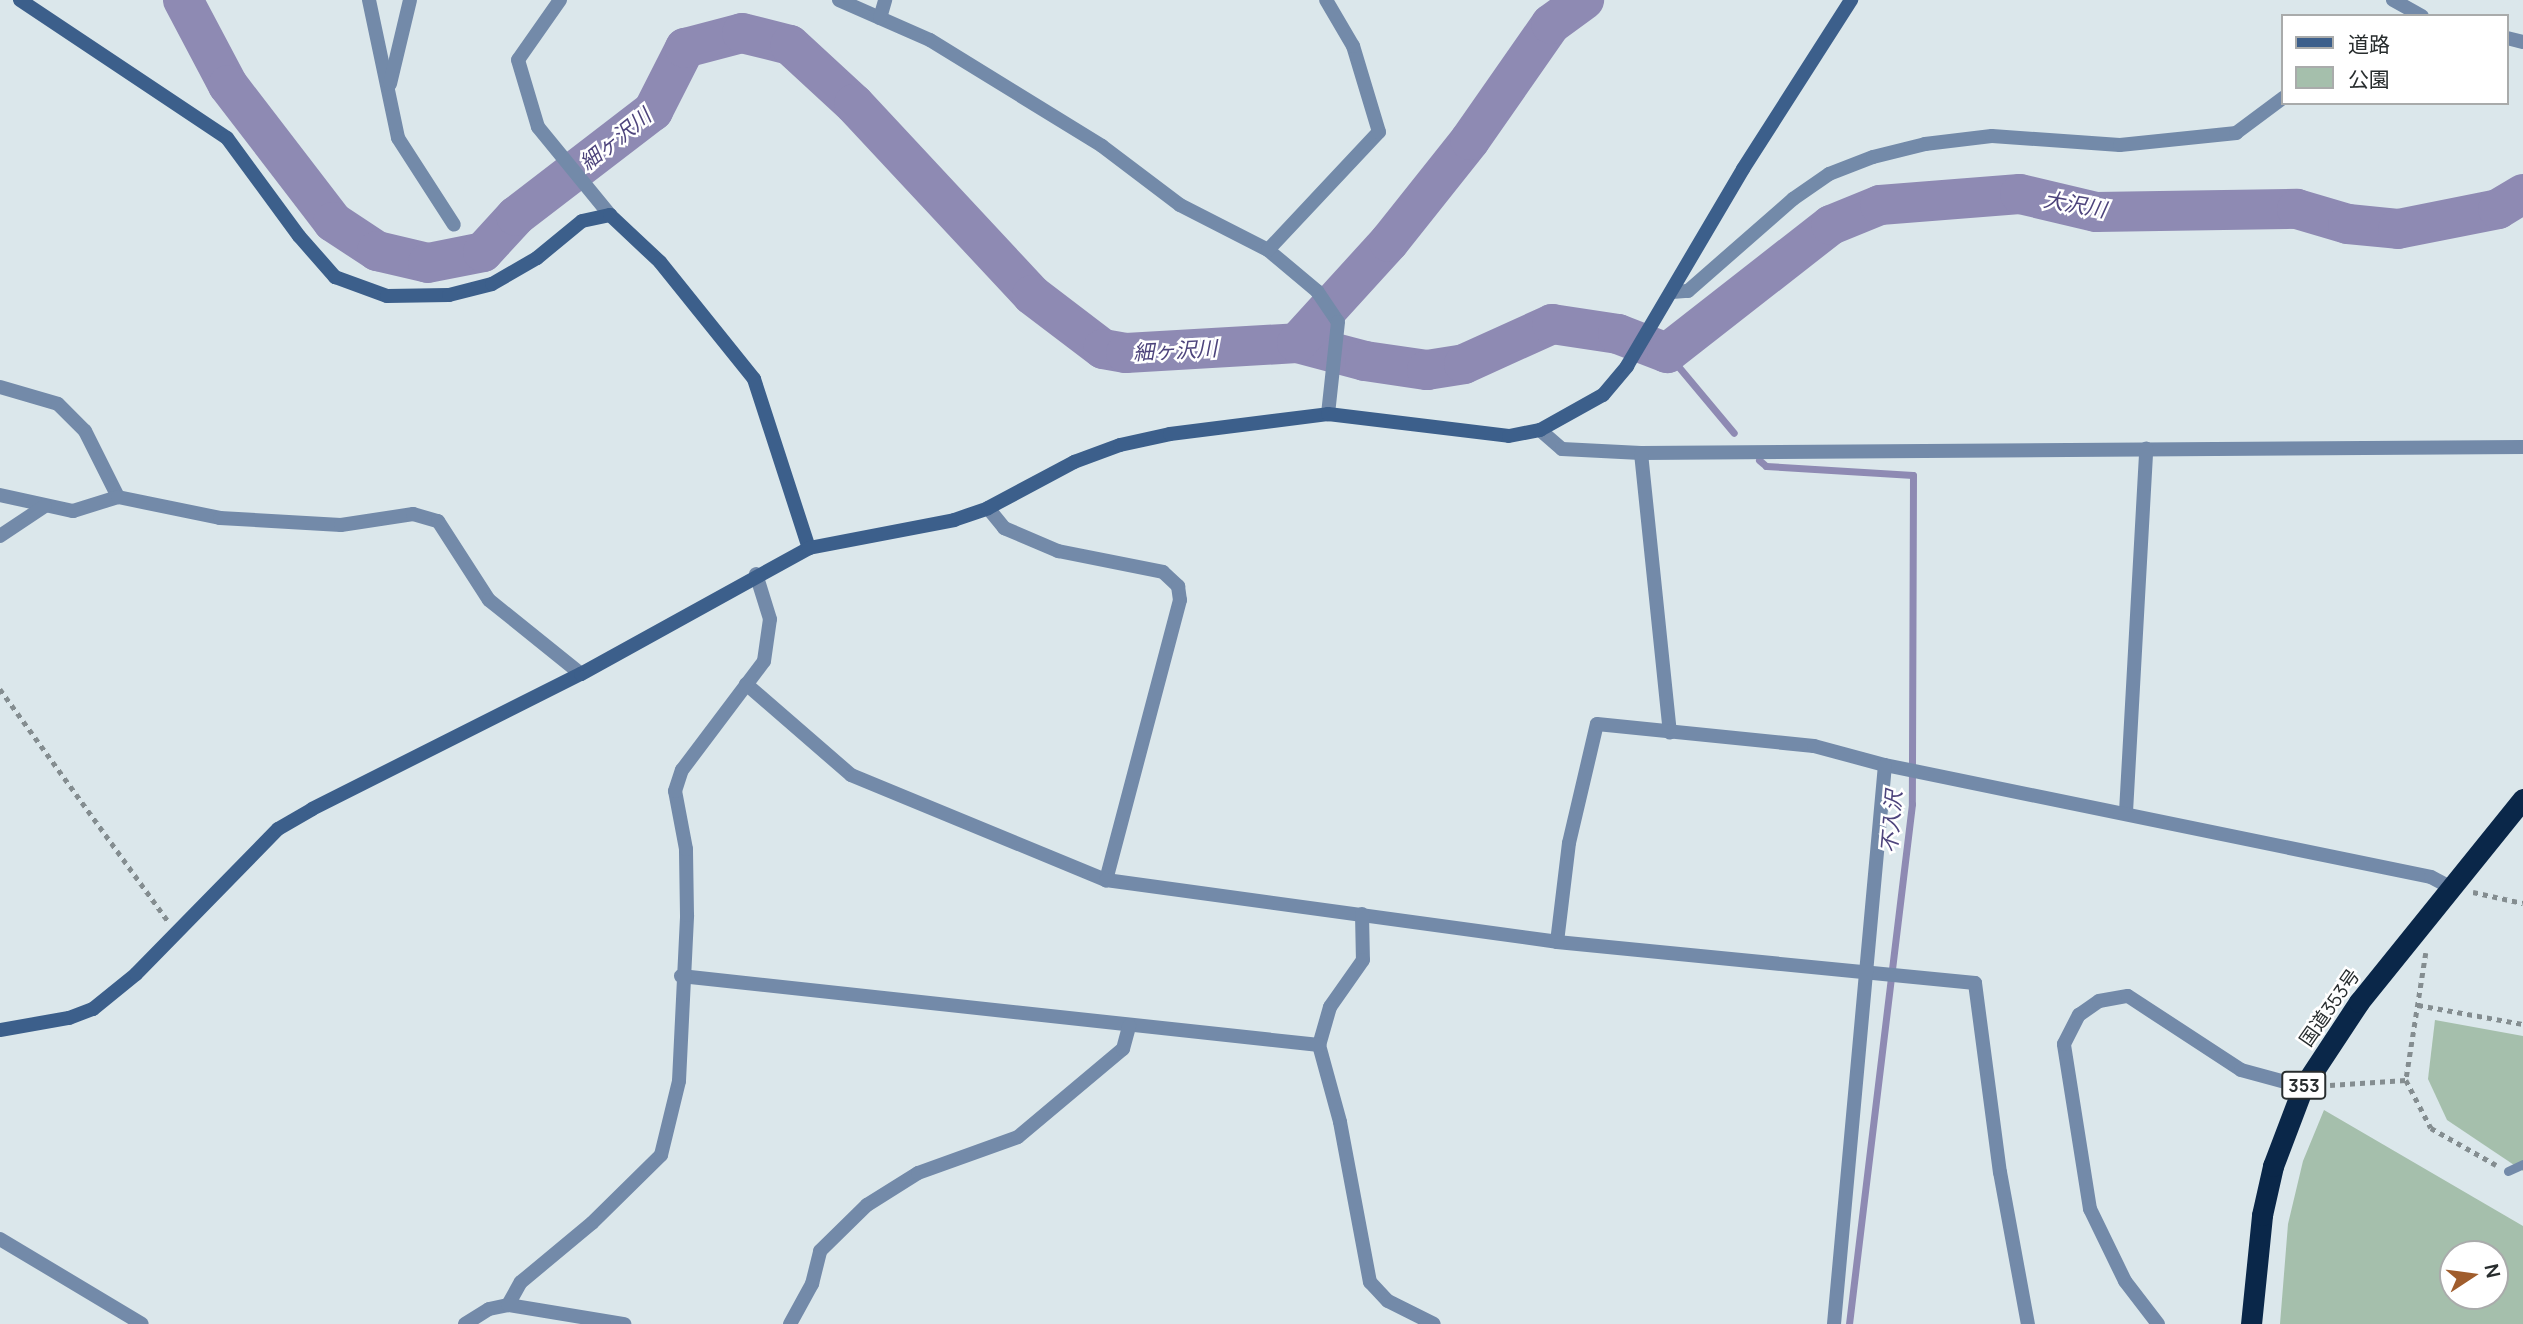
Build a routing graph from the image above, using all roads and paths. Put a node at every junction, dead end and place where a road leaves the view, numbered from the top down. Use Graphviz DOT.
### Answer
graph roads {
  1 [pos="20,0"];
  2 [pos="369,0"];
  3 [pos="410,0"];
  4 [pos="560,0"];
  5 [pos="839,0"];
  6 [pos="885,0"];
  7 [pos="1326,0"];
  8 [pos="1851,0"];
  9 [pos="2393,0"];
  10 [pos="2400,12"];
  11 [pos="880,18"];
  12 [pos="388,92"];
  13 [pos="2282,99"];
  14 [pos="610,215"];
  15 [pos="454,225"];
  16 [pos="1268,250"];
  17 [pos="1672,292"];
  18 [pos="0,387"];
  19 [pos="1328,414"];
  20 [pos="1540,430"];
  21 [pos="2523,447"];
  22 [pos="2146,449"];
  23 [pos="1642,453"];
  24 [pos="0,495"];
  25 [pos="118,497"];
  26 [pos="45,506"];
  27 [pos="988,508"];
  28 [pos="0,536"];
  29 [pos="809,548"];
  30 [pos="756,574"];
  31 [pos="581,674"];
  32 [pos="746,684"];
  33 [pos="0,689"];
  34 [pos="1670,732"];
  35 [pos="1885,765"];
  36 [pos="2523,799"];
  37 [pos="2126,812"];
  38 [pos="1106,880"];
  39 [pos="2452,888"];
  40 [pos="2523,903"];
  41 [pos="1362,914"];
  42 [pos="2422,925"];
  43 [pos="176,933"];
  44 [pos="1557,943"];
  45 [pos="1864,972"];
  46 [pos="681,976"];
  47 [pos="2418,1005"];
  48 [pos="2523,1024"];
  49 [pos="1129,1026"];
  50 [pos="0,1030"];
  51 [pos="1319,1045"];
  52 [pos="2406,1080"];
  53 [pos="2303,1087"];
  54 [pos="2523,1164"];
  55 [pos="2508,1171"];
  56 [pos="0,1239"];
  57 [pos="508,1305"];
  58 [pos="142,1324"];
  59 [pos="465,1324"];
  60 [pos="624,1324"];
  61 [pos="790,1324"];
  62 [pos="1434,1324"];
  63 [pos="1834,1324"];
  64 [pos="2028,1324"];
  65 [pos="2158,1324"];
  66 [pos="2251,1324"];
  1 -- 14 [label="street"];
  2 -- 12 [label="street"];
  3 -- 12 [label="street"];
  4 -- 14 [label="street"];
  5 -- 11 [label="street"];
  6 -- 11 [label="street"];
  7 -- 16 [label="street"];
  8 -- 17 [label="street"];
  9 -- 10 [label="street"];
  11 -- 16 [label="street"];
  12 -- 15 [label="street"];
  13 -- 17 [label="street"];
  14 -- 29 [label="street"];
  16 -- 19 [label="street"];
  17 -- 20 [label="street"];
  18 -- 25 [label="street"];
  19 -- 20 [label="street"];
  19 -- 27 [label="street"];
  20 -- 23 [label="street"];
  21 -- 22 [label="street"];
  22 -- 23 [label="street"];
  22 -- 37 [label="street"];
  23 -- 34 [label="street"];
  24 -- 26 [label="street"];
  25 -- 26 [label="street"];
  25 -- 31 [label="street"];
  26 -- 28 [label="street"];
  27 -- 29 [label="street"];
  27 -- 38 [label="street"];
  29 -- 30 [label="street"];
  30 -- 31 [label="street"];
  30 -- 32 [label="street"];
  31 -- 43 [label="street"];
  32 -- 38 [label="street"];
  32 -- 46 [label="street"];
  33 -- 43 [label="path"];
  34 -- 35 [label="street"];
  34 -- 44 [label="street"];
  35 -- 37 [label="street"];
  35 -- 45 [label="street"];
  36 -- 39 [label="highway, 国道353号 / 353"];
  37 -- 39 [label="street"];
  38 -- 41 [label="street"];
  39 -- 40 [label="path"];
  39 -- 42 [label="highway, 国道353号 / 353"];
  41 -- 44 [label="street"];
  41 -- 51 [label="street"];
  42 -- 47 [label="path"];
  42 -- 53 [label="highway, 国道353号 / 353"];
  43 -- 50 [label="street"];
  44 -- 45 [label="street"];
  45 -- 63 [label="street"];
  45 -- 64 [label="street"];
  46 -- 49 [label="street"];
  46 -- 57 [label="street"];
  47 -- 48 [label="path"];
  47 -- 52 [label="path"];
  49 -- 51 [label="street"];
  49 -- 61 [label="street"];
  51 -- 62 [label="street"];
  52 -- 53 [label="path"];
  52 -- 55 [label="path"];
  53 -- 65 [label="street"];
  53 -- 66 [label="highway, 国道353号 / 353"];
  54 -- 55 [label="lane"];
  56 -- 58 [label="street"];
  57 -- 59 [label="street"];
  57 -- 60 [label="street"];
}
